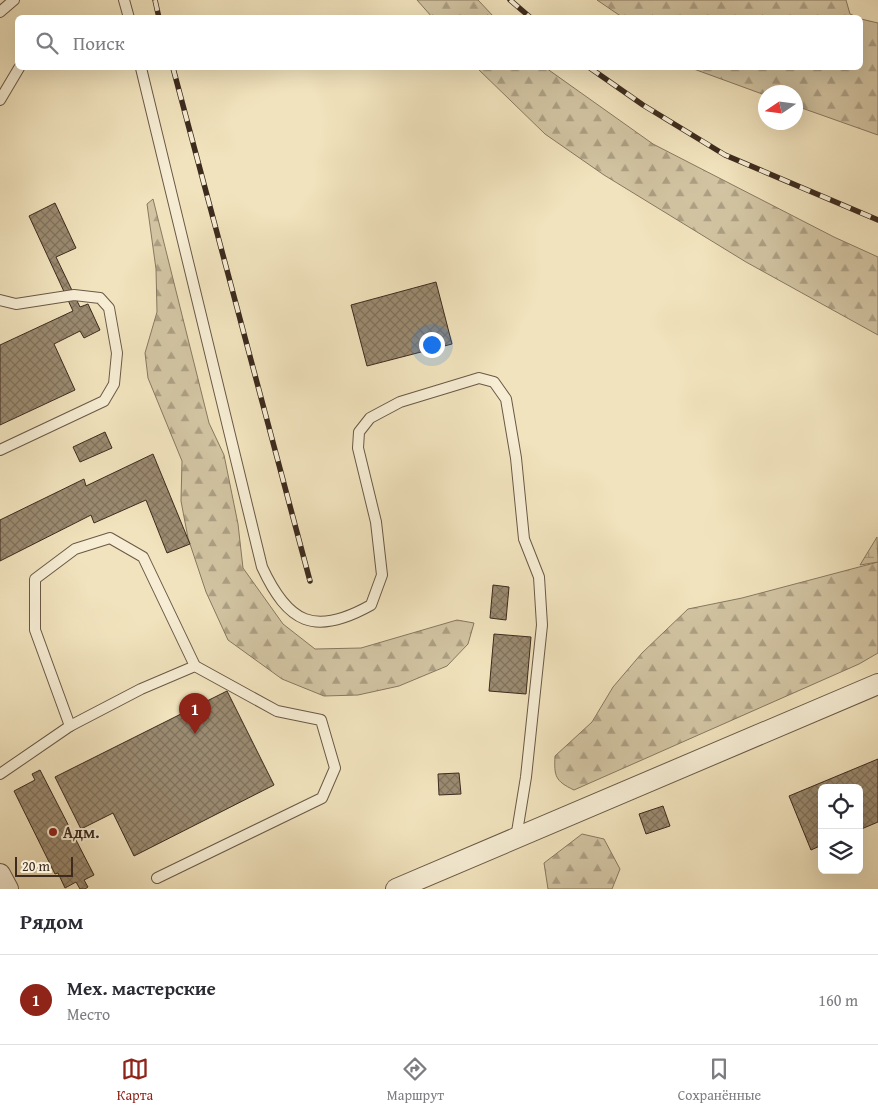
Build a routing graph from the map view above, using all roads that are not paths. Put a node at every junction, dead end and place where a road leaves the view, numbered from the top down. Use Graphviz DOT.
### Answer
graph roads {
  1 [pos="14,0"];
  2 [pos="124,0"];
  3 [pos="0,12"];
  4 [pos="128,15"];
  5 [pos="18,70"];
  6 [pos="141,70"];
  7 [pos="0,100"];
  8 [pos="0,300"];
  9 [pos="0,450"];
  10 [pos="195,666"];
  11 [pos="878,684"];
  12 [pos="70,726"];
  13 [pos="0,774"];
  14 [pos="516,838"];
  15 [pos="0,874"];
  16 [pos="157,878"];
  17 [pos="405,887"];
  18 [pos="8,889"];
  1 -- 3 [label="lane"];
  2 -- 4 [label="lane"];
  5 -- 7 [label="lane"];
  6 -- 14 [label="lane"];
  8 -- 9 [label="lane"];
  10 -- 12 [label="lane"];
  10 -- 12 [label="lane"];
  10 -- 16 [label="lane"];
  11 -- 14 [label="street"];
  12 -- 13 [label="lane"];
  14 -- 17 [label="street"];
  15 -- 18 [label="street"];
}
